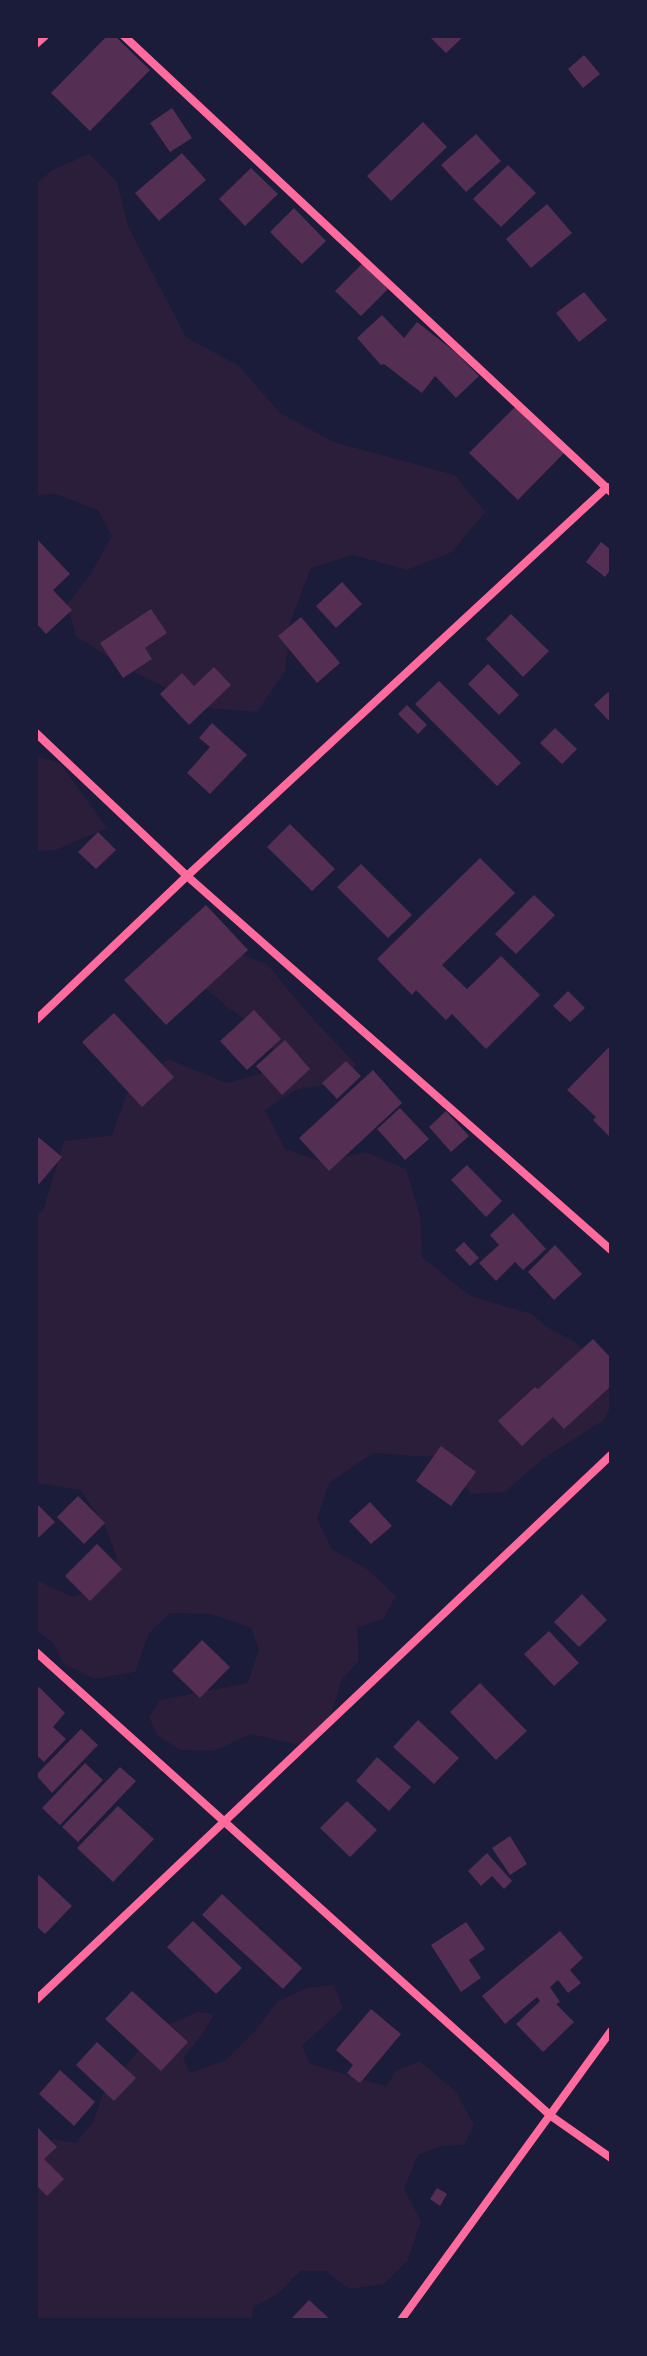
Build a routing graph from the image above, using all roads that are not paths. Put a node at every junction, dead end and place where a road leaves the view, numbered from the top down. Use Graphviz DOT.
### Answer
graph roads {
  1 [pos="45,36"];
  2 [pos="124,36"];
  3 [pos="36,44"];
  4 [pos="609,490"];
  5 [pos="36,733"];
  6 [pos="187,876"];
  7 [pos="36,1020"];
  8 [pos="611,1250"];
  9 [pos="611,1455"];
  10 [pos="36,1652"];
  11 [pos="227,1822"];
  12 [pos="36,2000"];
  13 [pos="611,2031"];
  14 [pos="551,2116"];
  15 [pos="611,2158"];
  16 [pos="401,2320"];
  1 -- 3 [label="street"];
  2 -- 4 [label="street"];
  4 -- 6 [label="street"];
  5 -- 6 [label="street"];
  6 -- 7 [label="street"];
  6 -- 8 [label="street"];
  9 -- 11 [label="street"];
  10 -- 11 [label="street"];
  11 -- 12 [label="street"];
  11 -- 14 [label="street"];
  13 -- 14 [label="street"];
  14 -- 15 [label="street"];
  14 -- 16 [label="street"];
}
